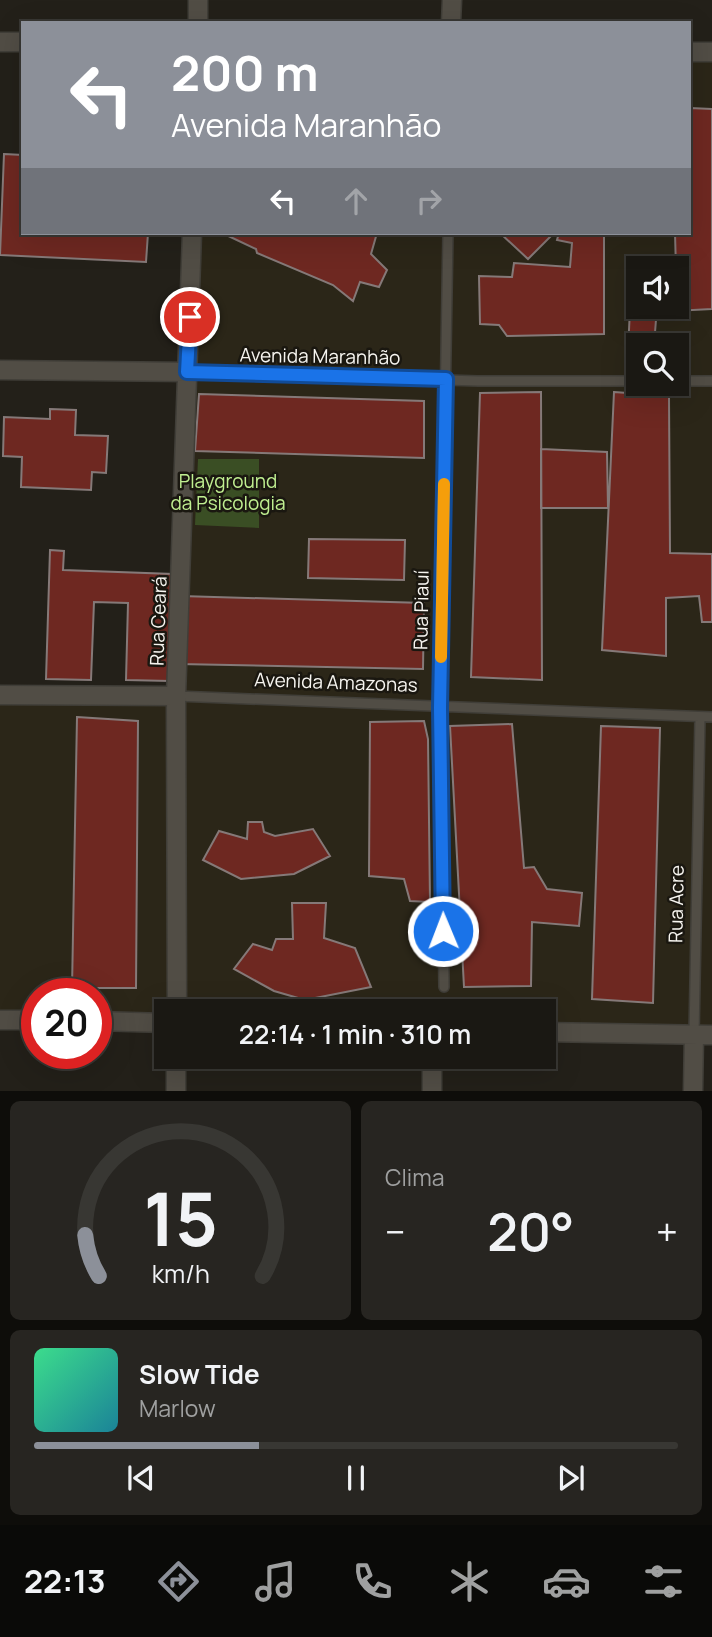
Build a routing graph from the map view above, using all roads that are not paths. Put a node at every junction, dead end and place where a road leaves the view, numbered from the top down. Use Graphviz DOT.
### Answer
graph roads {
  1 [pos="198,0"];
  2 [pos="452,0"];
  3 [pos="198,21"];
  4 [pos="452,21"];
  5 [pos="0,42"];
  6 [pos="21,42"];
  7 [pos="712,44"];
  8 [pos="691,52"];
  9 [pos="712,52"];
  10 [pos="192,235"];
  11 [pos="448,235"];
  12 [pos="0,370"];
  13 [pos="187,372"];
  14 [pos="446,379"];
  15 [pos="626,381"];
  16 [pos="689,381"];
  17 [pos="712,381"];
  18 [pos="0,695"];
  19 [pos="176,696"];
  20 [pos="440,708"];
  21 [pos="701,717"];
  22 [pos="712,717"];
  23 [pos="444,987"];
  24 [pos="177,999"];
  25 [pos="0,1020"];
  26 [pos="21,1020"];
  27 [pos="112,1021"];
  28 [pos="154,1023"];
  29 [pos="556,1032"];
  30 [pos="703,1035"];
  31 [pos="176,1069"];
  32 [pos="432,1069"];
  33 [pos="176,1091"];
  34 [pos="432,1091"];
  35 [pos="693,1091"];
  1 -- 3 [label="street"];
  2 -- 4 [label="street"];
  5 -- 6 [label="street"];
  7 -- 9 [label="street"];
  8 -- 9 [label="street"];
  10 -- 13 [label="street, Rua Ceará"];
  11 -- 14 [label="lane, Rua Piauí"];
  12 -- 13 [label="street, Avenida Maranhão"];
  13 -- 14 [label="lane, Avenida Maranhão"];
  13 -- 19 [label="street, Rua Ceará"];
  14 -- 15 [label="lane, Avenida Maranhão"];
  14 -- 20 [label="lane, Rua Piauí"];
  16 -- 17 [label="lane"];
  18 -- 19 [label="street, Avenida Amazonas"];
  19 -- 20 [label="lane, Avenida Amazonas"];
  19 -- 24 [label="street, Rua Ceará"];
  20 -- 21 [label="lane, Avenida Amazonas"];
  20 -- 23 [label="lane, Rua Piauí"];
  21 -- 22 [label="lane, Avenida Amazonas"];
  21 -- 30 [label="lane, Rua Acre"];
  25 -- 26 [label="street"];
  27 -- 28 [label="street"];
  29 -- 30 [label="street"];
  30 -- 35 [label="street, Rua Acre"];
  31 -- 33 [label="street"];
  32 -- 34 [label="street"];
}
